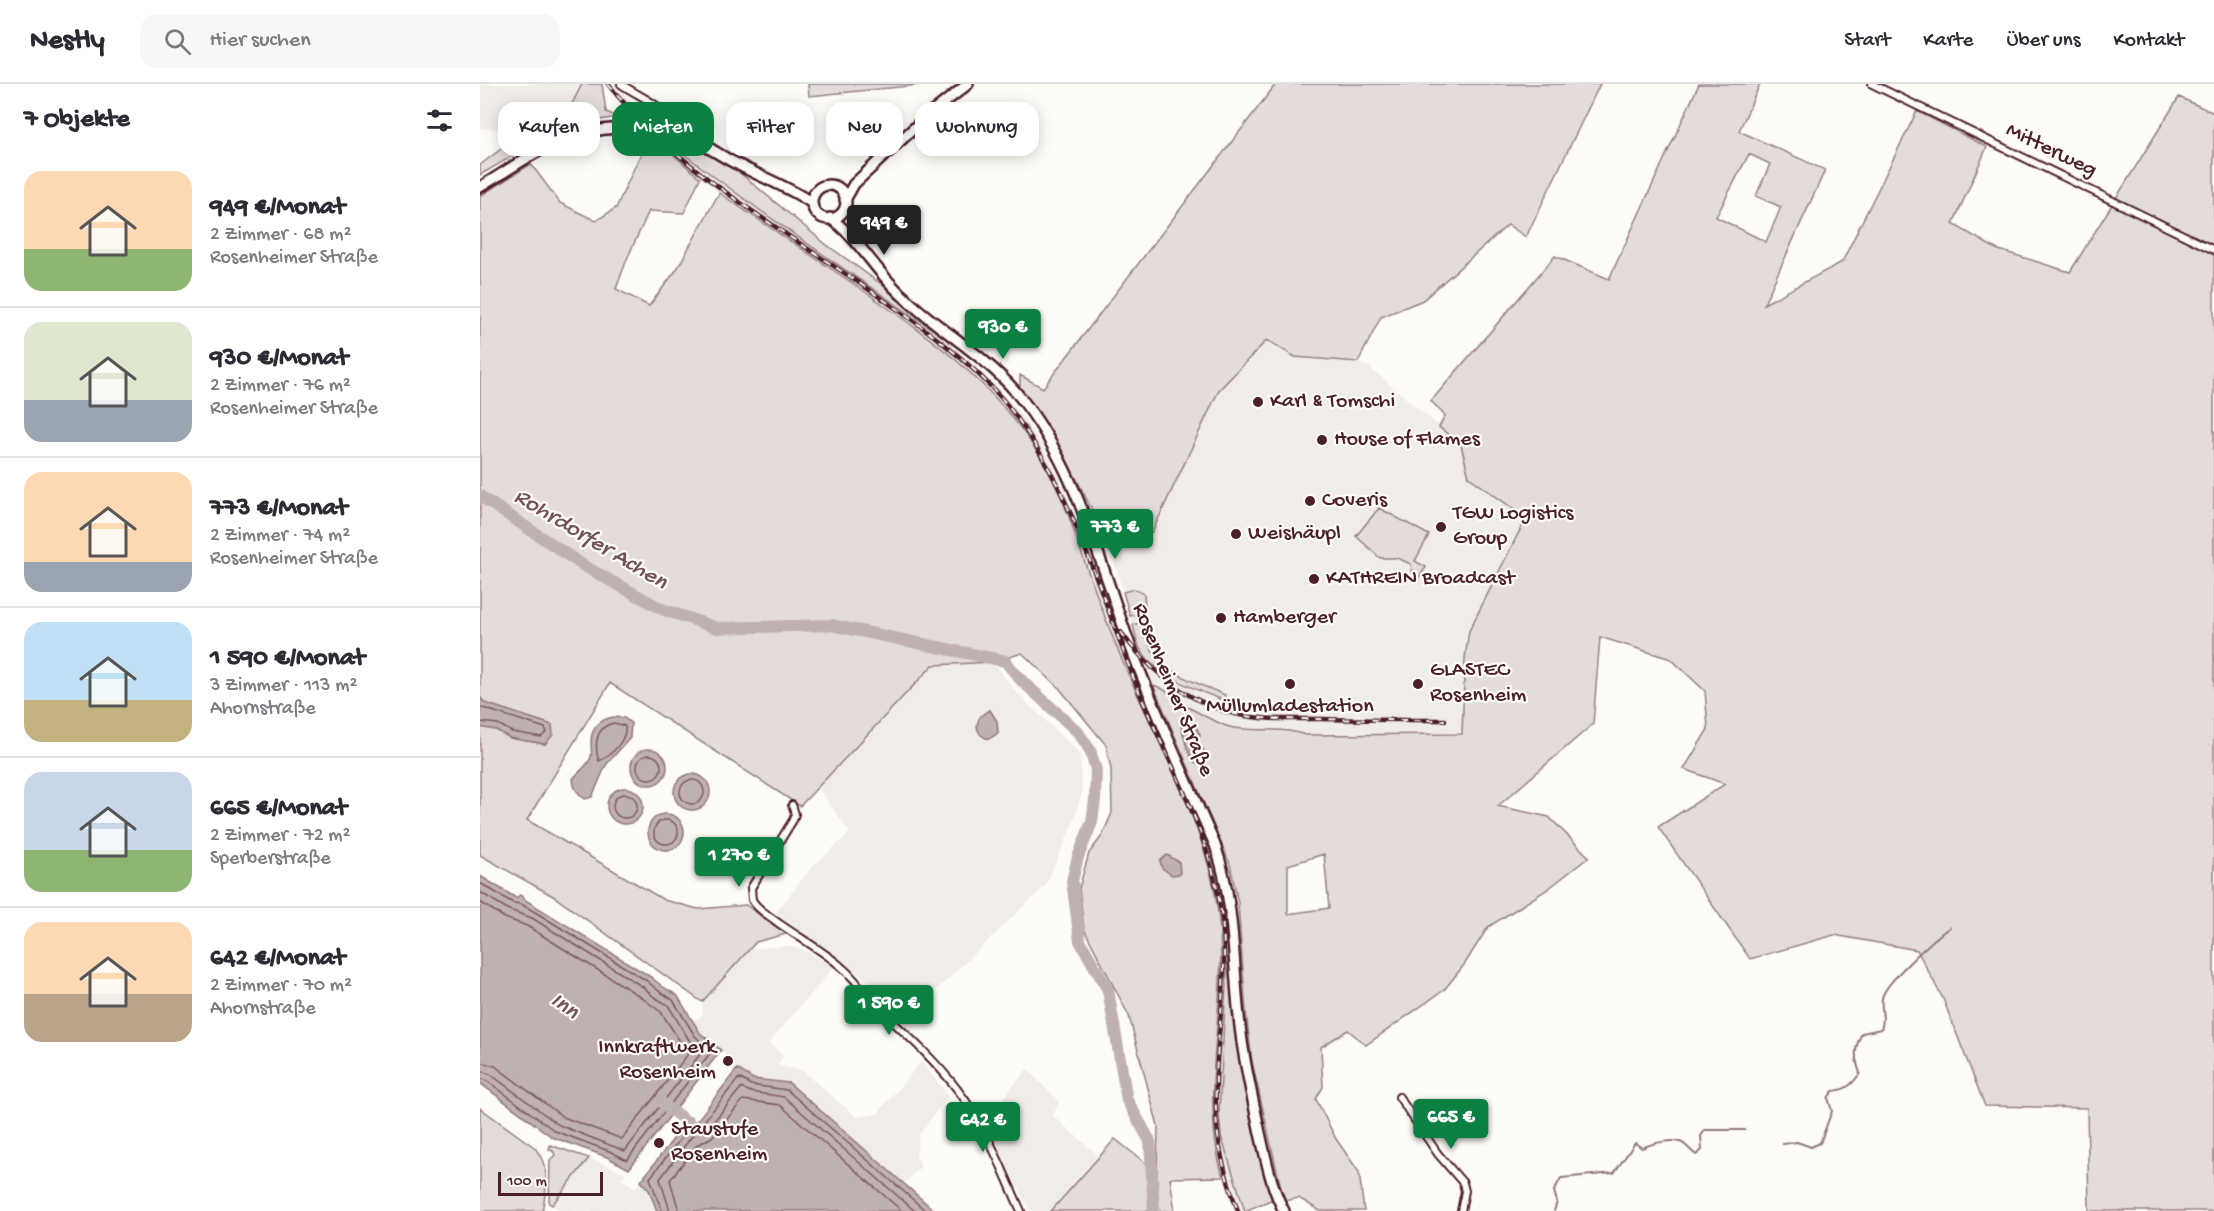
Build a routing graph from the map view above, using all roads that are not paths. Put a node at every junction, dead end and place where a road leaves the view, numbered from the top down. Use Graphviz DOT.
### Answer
graph roads {
  1 [pos="621,84"];
  2 [pos="968,84"];
  3 [pos="1872,84"];
  4 [pos="649,102"];
  5 [pos="612,128"];
  6 [pos="714,151"];
  7 [pos="855,184"];
  8 [pos="480,187"];
  9 [pos="836,187"];
  10 [pos="816,191"];
  11 [pos="796,192"];
  12 [pos="845,200"];
  13 [pos="812,203"];
  14 [pos="842,211"];
  15 [pos="830,218"];
  16 [pos="847,230"];
  17 [pos="2214,250"];
  18 [pos="792,805"];
  19 [pos="1399,1096"];
  20 [pos="1021,1211"];
  21 [pos="1284,1211"];
  22 [pos="1461,1211"];
  1 -- 4 [label="street"];
  2 -- 7 [label="main road"];
  3 -- 17 [label="street, Mitterweg"];
  5 -- 8 [label="main road"];
  6 -- 11 [label="main road"];
  7 -- 9 [label="main road"];
  7 -- 12 [label="main road"];
  9 -- 10 [label="main road"];
  9 -- 12 [label="main road"];
  10 -- 11 [label="main road"];
  10 -- 13 [label="main road"];
  11 -- 13 [label="main road"];
  12 -- 14 [label="main road"];
  13 -- 15 [label="main road"];
  14 -- 15 [label="main road"];
  14 -- 16 [label="main road, Rosenheimer Straße"];
  15 -- 16 [label="main road, Rosenheimer Straße"];
  16 -- 21 [label="main road, Rosenheimer Straße"];
  18 -- 20 [label="street"];
  19 -- 22 [label="street"];
}
